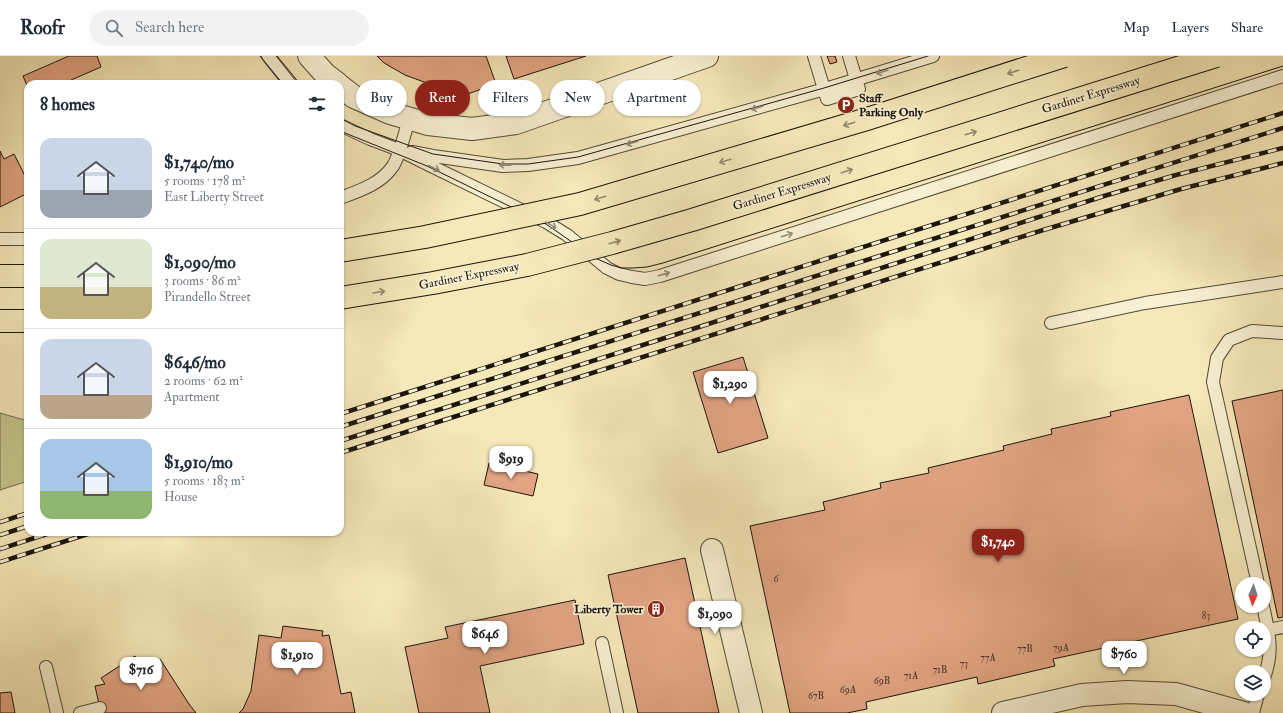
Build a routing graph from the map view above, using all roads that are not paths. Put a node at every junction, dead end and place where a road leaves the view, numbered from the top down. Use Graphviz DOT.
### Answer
graph roads {
  1 [pos="268,56"];
  2 [pos="310,56"];
  3 [pos="706,56"];
  4 [pos="814,56"];
  5 [pos="849,56"];
  6 [pos="933,56"];
  7 [pos="1064,56"];
  8 [pos="1216,56"];
  9 [pos="1283,76"];
  10 [pos="287,80"];
  11 [pos="333,80"];
  12 [pos="856,80"];
  13 [pos="344,89"];
  14 [pos="824,89"];
  15 [pos="409,119"];
  16 [pos="344,126"];
  17 [pos="400,150"];
  18 [pos="344,197"];
  19 [pos="0,239"];
  20 [pos="24,239"];
  21 [pos="344,250"];
  22 [pos="0,276"];
  23 [pos="24,276"];
  24 [pos="1283,282"];
  25 [pos="344,297"];
  26 [pos="0,321"];
  27 [pos="24,321"];
  28 [pos="1051,324"];
  29 [pos="1283,333"];
  30 [pos="712,550"];
  31 [pos="1256,577"];
  32 [pos="1283,627"];
  33 [pos="1271,629"];
  34 [pos="602,643"];
  35 [pos="46,667"];
  36 [pos="1256,701"];
  37 [pos="100,708"];
  38 [pos="57,713"];
  39 [pos="80,713"];
  40 [pos="617,713"];
  41 [pos="751,713"];
  42 [pos="1003,713"];
  43 [pos="1244,713"];
  44 [pos="1253,713"];
  1 -- 10 [label="lane"];
  2 -- 11 [label="street"];
  3 -- 15 [label="street"];
  4 -- 14 [label="lane"];
  5 -- 12 [label="lane"];
  6 -- 12 [label="lane, one-way"];
  7 -- 21 [label="highway, one-way, bridge"];
  25 -- 8 [label="highway, Gardiner Expressway, one-way, bridge"];
  17 -- 9 [label="lane, one-way"];
  12 -- 14 [label="lane"];
  13 -- 15 [label="street"];
  14 -- 17 [label="lane, one-way"];
  15 -- 17 [label="lane"];
  16 -- 17 [label="lane"];
  17 -- 18 [label="lane"];
  19 -- 20 [label="lane"];
  22 -- 23 [label="highway"];
  24 -- 28 [label="lane"];
  26 -- 27 [label="highway"];
  29 -- 31 [label="lane"];
  30 -- 41 [label="street"];
  32 -- 33 [label="lane"];
  34 -- 40 [label="lane"];
  35 -- 38 [label="lane"];
  36 -- 44 [label="lane"];
  37 -- 39 [label="lane"];
  42 -- 43 [label="street"];
}
